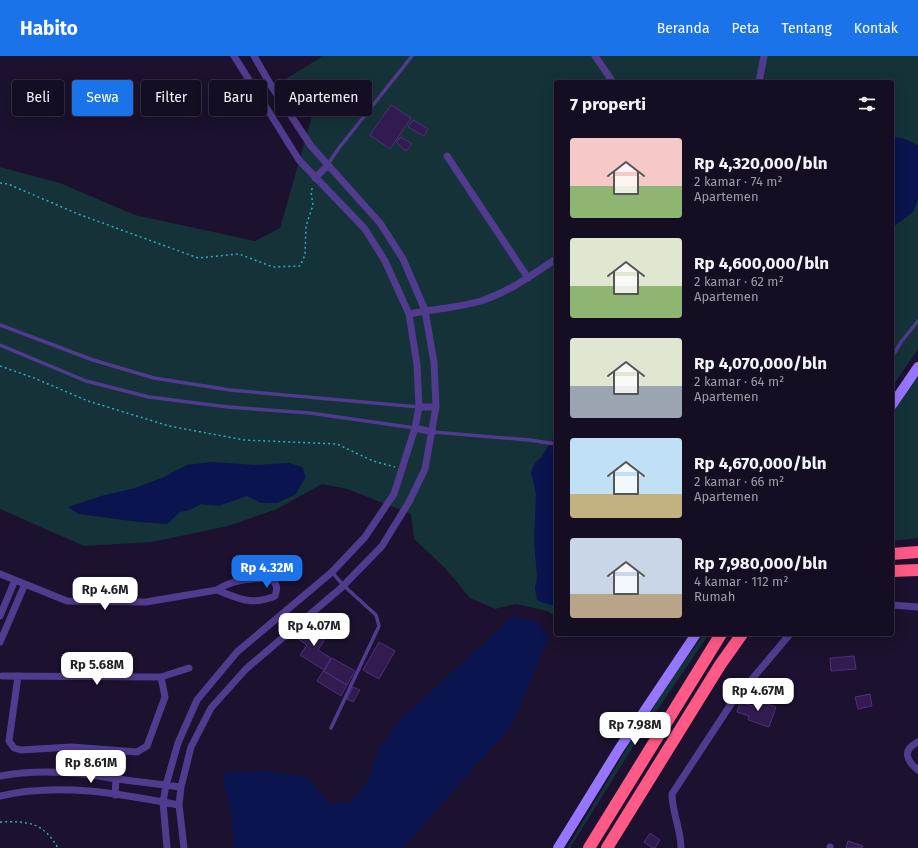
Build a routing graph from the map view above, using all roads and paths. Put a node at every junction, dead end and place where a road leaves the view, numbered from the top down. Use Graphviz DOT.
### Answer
graph roads {
  1 [pos="234,56"];
  2 [pos="254,56"];
  3 [pos="412,56"];
  4 [pos="595,56"];
  5 [pos="764,56"];
  6 [pos="612,80"];
  7 [pos="759,80"];
  8 [pos="447,156"];
  9 [pos="328,165"];
  10 [pos="315,178"];
  11 [pos="0,183"];
  12 [pos="554,260"];
  13 [pos="528,278"];
  14 [pos="425,310"];
  15 [pos="409,314"];
  16 [pos="918,321"];
  17 [pos="0,324"];
  18 [pos="0,345"];
  19 [pos="894,354"];
  20 [pos="0,366"];
  21 [pos="918,367"];
  22 [pos="894,402"];
  23 [pos="419,407"];
  24 [pos="436,407"];
  25 [pos="415,428"];
  26 [pos="433,432"];
  27 [pos="554,444"];
  28 [pos="403,469"];
  29 [pos="918,552"];
  30 [pos="894,554"];
  31 [pos="918,570"];
  32 [pos="894,571"];
  33 [pos="332,572"];
  34 [pos="0,574"];
  35 [pos="15,580"];
  36 [pos="25,584"];
  37 [pos="343,585"];
  38 [pos="217,590"];
  39 [pos="894,605"];
  40 [pos="918,607"];
  41 [pos="0,616"];
  42 [pos="695,636"];
  43 [pos="720,636"];
  44 [pos="741,636"];
  45 [pos="788,636"];
  46 [pos="0,642"];
  47 [pos="189,668"];
  48 [pos="1,675"];
  49 [pos="18,676"];
  50 [pos="161,676"];
  51 [pos="331,728"];
  52 [pos="918,742"];
  53 [pos="918,770"];
  54 [pos="0,776"];
  55 [pos="116,779"];
  56 [pos="166,785"];
  57 [pos="181,787"];
  58 [pos="115,795"];
  59 [pos="0,796"];
  60 [pos="163,802"];
  61 [pos="179,805"];
  62 [pos="0,822"];
  63 [pos="58,848"];
  64 [pos="167,848"];
  65 [pos="184,848"];
  66 [pos="558,848"];
  67 [pos="589,848"];
  68 [pos="607,848"];
  69 [pos="681,848"];
  1 -- 10 [label="street"];
  2 -- 9 [label="street"];
  3 -- 9 [label="lane"];
  4 -- 6 [label="street"];
  5 -- 7 [label="street"];
  8 -- 13 [label="street"];
  9 -- 10 [label="street"];
  9 -- 14 [label="street"];
  10 -- 11 [label="path"];
  10 -- 15 [label="street"];
  12 -- 13 [label="street"];
  13 -- 14 [label="street"];
  14 -- 15 [label="street"];
  14 -- 24 [label="street"];
  15 -- 23 [label="street"];
  16 -- 19 [label="lane"];
  17 -- 23 [label="lane"];
  18 -- 25 [label="lane"];
  20 -- 28 [label="path"];
  21 -- 22 [label="main road"];
  23 -- 24 [label="street"];
  23 -- 25 [label="street"];
  24 -- 26 [label="street"];
  25 -- 26 [label="street"];
  25 -- 28 [label="street"];
  26 -- 27 [label="lane"];
  26 -- 37 [label="street"];
  28 -- 33 [label="street"];
  29 -- 30 [label="highway"];
  31 -- 32 [label="highway"];
  33 -- 37 [label="lane"];
  33 -- 56 [label="street"];
  34 -- 35 [label="street"];
  35 -- 36 [label="street"];
  35 -- 41 [label="street"];
  36 -- 38 [label="street"];
  36 -- 46 [label="street"];
  37 -- 51 [label="lane"];
  37 -- 57 [label="street"];
  38 -- 38 [label="street"];
  39 -- 40 [label="street"];
  42 -- 66 [label="main road"];
  43 -- 67 [label="highway"];
  44 -- 68 [label="highway"];
  45 -- 69 [label="street"];
  47 -- 50 [label="street"];
  48 -- 49 [label="street"];
  49 -- 50 [label="street"];
  49 -- 50 [label="street"];
  52 -- 53 [label="street"];
  54 -- 55 [label="street"];
  55 -- 56 [label="street"];
  55 -- 58 [label="street"];
  56 -- 57 [label="street"];
  56 -- 60 [label="street"];
  57 -- 61 [label="street"];
  58 -- 59 [label="street"];
  58 -- 60 [label="street"];
  60 -- 61 [label="street"];
  60 -- 64 [label="street"];
  61 -- 65 [label="street"];
  62 -- 63 [label="path"];
}
